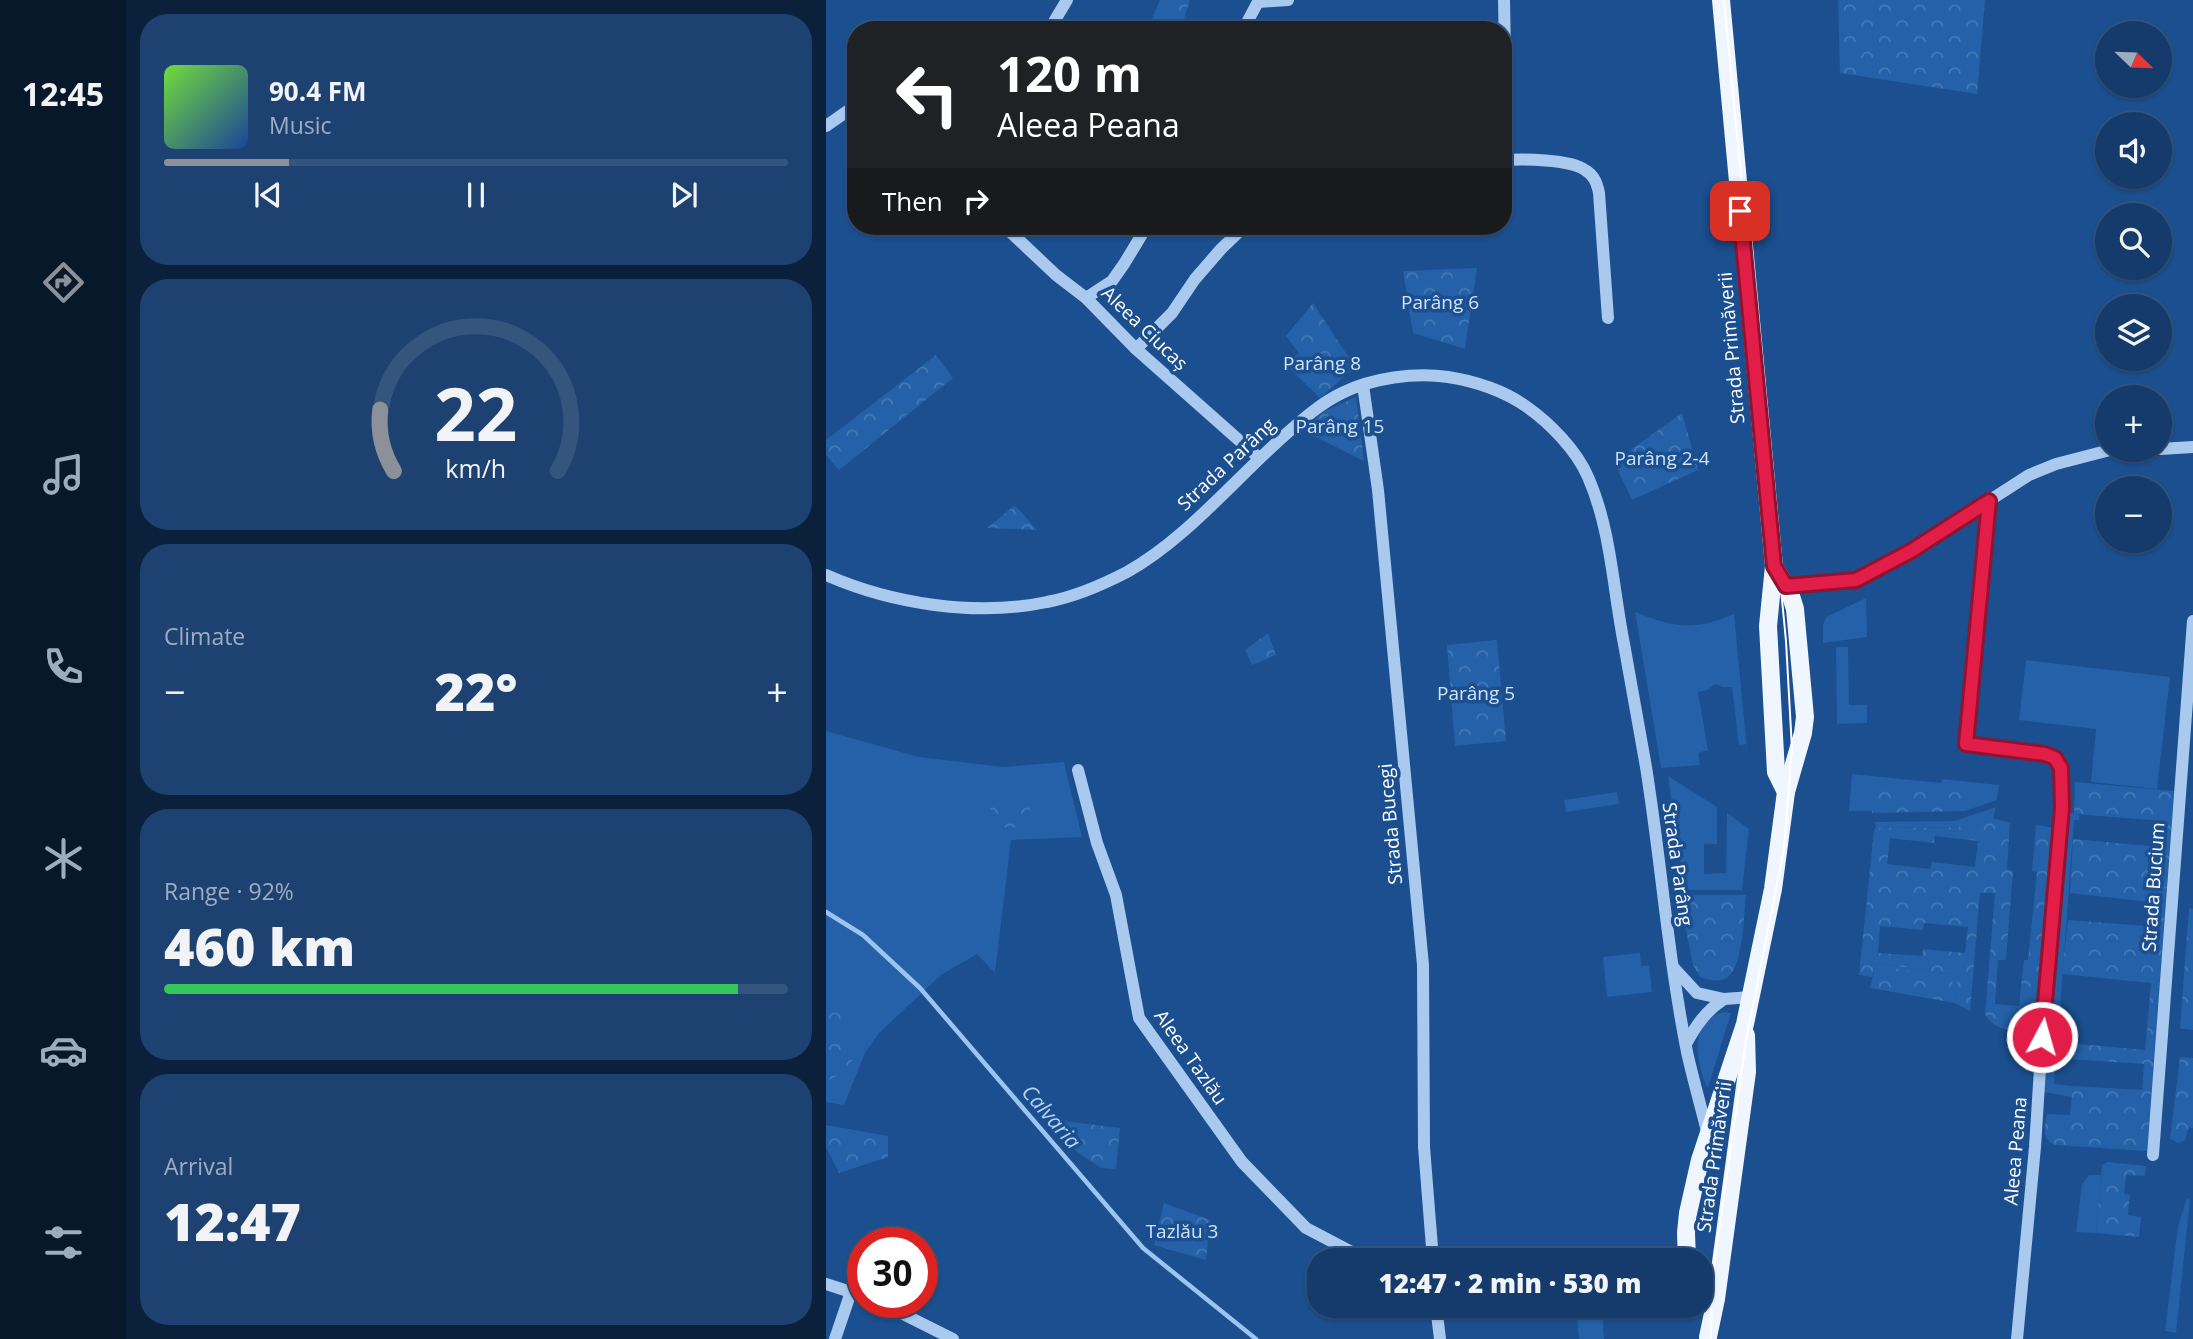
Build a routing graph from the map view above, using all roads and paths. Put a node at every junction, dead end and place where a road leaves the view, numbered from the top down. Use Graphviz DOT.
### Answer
graph roads {
  1 [pos="1067,0"];
  2 [pos="1288,0"];
  3 [pos="1504,0"];
  4 [pos="1721,0"];
  5 [pos="1259,1"];
  6 [pos="1054,21"];
  7 [pos="1248,21"];
  8 [pos="1504,21"];
  9 [pos="847,111"];
  10 [pos="826,126"];
  11 [pos="1512,160"];
  12 [pos="1014,235"];
  13 [pos="1142,235"];
  14 [pos="1236,235"];
  15 [pos="1086,298"];
  16 [pos="1608,318"];
  17 [pos="1136,349"];
  18 [pos="1363,385"];
  19 [pos="2193,447"];
  20 [pos="2172,448"];
  21 [pos="2095,454"];
  22 [pos="1259,458"];
  23 [pos="1989,501"];
  24 [pos="826,575"];
  25 [pos="1779,587"];
  26 [pos="2193,621"];
  27 [pos="1078,770"];
  28 [pos="1786,792"];
  29 [pos="1673,967"];
  30 [pos="1751,997"];
  31 [pos="1724,999"];
  32 [pos="1745,1024"];
  33 [pos="1686,1044"];
  34 [pos="1708,1135"];
  35 [pos="2153,1155"];
  36 [pos="1344,1248"];
  37 [pos="1432,1248"];
  38 [pos="1686,1248"];
  39 [pos="826,1284"];
  40 [pos="847,1291"];
  41 [pos="847,1314"];
  42 [pos="911,1318"];
  43 [pos="1437,1318"];
  44 [pos="1702,1318"];
  45 [pos="1708,1338"];
  46 [pos="835,1339"];
  47 [pos="953,1339"];
  48 [pos="1440,1339"];
  49 [pos="2017,1339"];
  1 -- 6 [label="street"];
  2 -- 5 [label="street"];
  3 -- 8 [label="street"];
  4 -- 25 [label="main road, Strada Primăverii"];
  5 -- 7 [label="street"];
  9 -- 10 [label="street"];
  11 -- 16 [label="street"];
  12 -- 15 [label="street, Aleea Ciucaș"];
  13 -- 15 [label="street"];
  14 -- 17 [label="street"];
  15 -- 17 [label="street, Aleea Ciucaș"];
  17 -- 22 [label="street, Aleea Ciucaș"];
  18 -- 22 [label="street, Strada Parâng"];
  18 -- 29 [label="street, Strada Parâng"];
  18 -- 37 [label="street, Strada Bucegi"];
  19 -- 20 [label="street"];
  21 -- 23 [label="street"];
  22 -- 24 [label="street, Strada Parâng"];
  23 -- 25 [label="street"];
  23 -- 49 [label="street, Aleea Peana"];
  25 -- 28 [label="main road, Strada Primăverii"];
  25 -- 28 [label="main road, Strada Primăverii"];
  26 -- 35 [label="street, Strada Bucium"];
  27 -- 36 [label="street, Aleea Tazlău"];
  28 -- 30 [label="main road, Strada Primăverii"];
  29 -- 31 [label="street"];
  29 -- 33 [label="street, Strada Parâng"];
  30 -- 31 [label="street"];
  30 -- 32 [label="main road, Strada Primăverii"];
  31 -- 33 [label="street"];
  32 -- 34 [label="main road, Strada Primăverii"];
  32 -- 45 [label="main road, Strada Primăverii"];
  33 -- 34 [label="street, Strada Parâng"];
  34 -- 38 [label="main road, Strada Primăverii"];
  39 -- 40 [label="street"];
  41 -- 46 [label="street"];
  42 -- 47 [label="street"];
  43 -- 48 [label="street"];
  44 -- 45 [label="main road, Strada Primăverii"];
}
